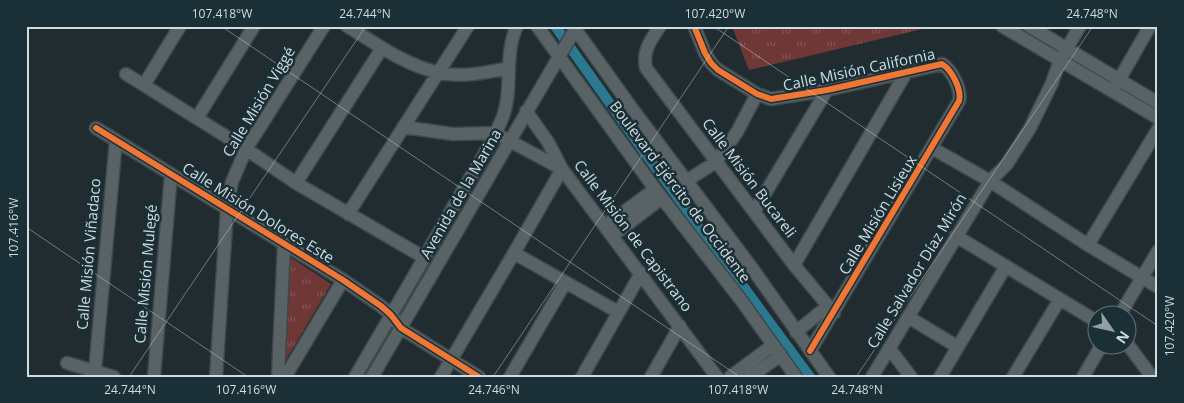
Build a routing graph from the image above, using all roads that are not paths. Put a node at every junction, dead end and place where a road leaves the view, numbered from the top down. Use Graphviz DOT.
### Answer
graph roads {
  1 [pos="180,26"];
  2 [pos="254,26"];
  3 [pos="324,26"];
  4 [pos="347,26"];
  5 [pos="517,26"];
  6 [pos="537,26"];
  7 [pos="660,26"];
  8 [pos="694,26"];
  9 [pos="1002,26"];
  10 [pos="1029,26"];
  11 [pos="1080,26"];
  12 [pos="1150,26"];
  13 [pos="464,28"];
  14 [pos="574,30"];
  15 [pos="382,48"];
  16 [pos="561,53"];
  17 [pos="1063,54"];
  18 [pos="508,68"];
  19 [pos="907,71"];
  20 [pos="437,73"];
  21 [pos="126,74"];
  22 [pos="144,85"];
  23 [pos="1115,85"];
  24 [pos="827,90"];
  25 [pos="959,90"];
  26 [pos="757,94"];
  27 [pos="1158,103"];
  28 [pos="526,111"];
  29 [pos="197,118"];
  30 [pos="1158,118"];
  31 [pos="403,127"];
  32 [pos="96,128"];
  33 [pos="1158,129"];
  34 [pos="495,133"];
  35 [pos="116,140"];
  36 [pos="510,141"];
  37 [pos="932,148"];
  38 [pos="246,149"];
  39 [pos="716,162"];
  40 [pos="562,169"];
  41 [pos="171,174"];
  42 [pos="686,181"];
  43 [pos="990,181"];
  44 [pos="296,183"];
  45 [pos="659,193"];
  46 [pos="228,209"];
  47 [pos="754,212"];
  48 [pos="348,214"];
  49 [pos="609,231"];
  50 [pos="956,236"];
  51 [pos="284,244"];
  52 [pos="1088,245"];
  53 [pos="1158,251"];
  54 [pos="514,253"];
  55 [pos="425,258"];
  56 [pos="794,265"];
  57 [pos="1006,266"];
  58 [pos="641,273"];
  59 [pos="1142,277"];
  60 [pos="343,280"];
  61 [pos="565,283"];
  62 [pos="1158,287"];
  63 [pos="1060,298"];
  64 [pos="1125,306"];
  65 [pos="831,310"];
  66 [pos="618,312"];
  67 [pos="391,315"];
  68 [pos="1086,315"];
  69 [pos="908,317"];
  70 [pos="680,326"];
  71 [pos="401,328"];
  72 [pos="796,332"];
  73 [pos="958,347"];
  74 [pos="889,348"];
  75 [pos="777,350"];
  76 [pos="810,351"];
  77 [pos="1136,355"];
  78 [pos="1095,356"];
  79 [pos="451,360"];
  80 [pos="68,363"];
  81 [pos="95,371"];
  82 [pos="114,377"];
  83 [pos="154,377"];
  84 [pos="216,377"];
  85 [pos="278,377"];
  86 [pos="285,377"];
  87 [pos="355,377"];
  88 [pos="372,377"];
  89 [pos="441,377"];
  90 [pos="479,377"];
  91 [pos="510,377"];
  92 [pos="582,377"];
  93 [pos="651,377"];
  94 [pos="717,377"];
  95 [pos="730,377"];
  96 [pos="750,377"];
  97 [pos="796,377"];
  98 [pos="829,377"];
  99 [pos="872,377"];
  100 [pos="911,377"];
  101 [pos="940,377"];
  102 [pos="1013,377"];
  103 [pos="1083,377"];
  104 [pos="1152,377"];
  1 -- 22 [label="street"];
  2 -- 29 [label="street"];
  3 -- 38 [label="street, Calle Misión Viggé"];
  4 -- 15 [label="street"];
  5 -- 18 [label="street, Avenida de la Marina"];
  6 -- 16 [label="street, Boulevard Ejército de Occidente"];
  7 -- 39 [label="street, Calle Misión Bucareli"];
  8 -- 26 [label="street, Calle Misión California"];
  9 -- 17 [label="street"];
  10 -- 17 [label="street"];
  11 -- 17 [label="street"];
  12 -- 23 [label="street"];
  13 -- 20 [label="street"];
  14 -- 16 [label="street, Avenida de la Marina"];
  14 -- 42 [label="street, Boulevard Ejército de Occidente"];
  15 -- 20 [label="street"];
  15 -- 44 [label="street"];
  16 -- 28 [label="street, Avenida de la Marina"];
  16 -- 45 [label="street, Boulevard Ejército de Occidente"];
  17 -- 23 [label="street"];
  17 -- 43 [label="street, Calle Salvador Díaz Mirón"];
  18 -- 20 [label="street"];
  18 -- 34 [label="street, Avenida de la Marina"];
  19 -- 24 [label="street, Calle Misión California"];
  19 -- 25 [label="street, Calle Misión California"];
  19 -- 56 [label="street"];
  20 -- 31 [label="street"];
  21 -- 22 [label="street"];
  22 -- 29 [label="street"];
  23 -- 27 [label="street"];
  23 -- 30 [label="street"];
  24 -- 26 [label="street, Calle Misión California"];
  24 -- 47 [label="street"];
  25 -- 37 [label="street, Calle Misión Lisieux"];
  26 -- 39 [label="street"];
  28 -- 36 [label="street, Avenida de la Marina"];
  28 -- 40 [label="street, Calle Misión de Capistrano"];
  29 -- 38 [label="street"];
  31 -- 34 [label="street"];
  31 -- 48 [label="street"];
  32 -- 35 [label="street, Calle Misión Dolores Este"];
  33 -- 52 [label="street"];
  34 -- 36 [label="street"];
  34 -- 55 [label="street, Avenida de la Marina"];
  35 -- 41 [label="street, Calle Misión Dolores Este"];
  35 -- 81 [label="street, Calle Misión Viñadaco"];
  36 -- 40 [label="street"];
  36 -- 71 [label="street, Avenida de la Marina"];
  37 -- 43 [label="street"];
  37 -- 65 [label="street, Calle Misión Lisieux"];
  38 -- 44 [label="street"];
  38 -- 46 [label="street, Calle Misión Viggé"];
  39 -- 42 [label="street"];
  39 -- 47 [label="street, Calle Misión Bucareli"];
  40 -- 49 [label="street, Calle Misión de Capistrano"];
  40 -- 54 [label="street"];
  41 -- 46 [label="street, Calle Misión Dolores Este"];
  41 -- 83 [label="street, Calle Misión Mulegé"];
  42 -- 72 [label="street, Boulevard Ejército de Occidente"];
  43 -- 50 [label="street, Calle Salvador Díaz Mirón"];
  43 -- 52 [label="street"];
  44 -- 48 [label="street"];
  45 -- 49 [label="street"];
  45 -- 75 [label="street, Boulevard Ejército de Occidente"];
  46 -- 51 [label="street, Calle Misión Dolores Este"];
  46 -- 84 [label="street, Calle Misión Viggé"];
  47 -- 56 [label="street, Calle Misión Bucareli"];
  48 -- 55 [label="street"];
  49 -- 58 [label="street, Calle Misión de Capistrano"];
  50 -- 57 [label="street"];
  50 -- 69 [label="street, Calle Salvador Díaz Mirón"];
  51 -- 60 [label="street, Calle Misión Dolores Este"];
  51 -- 85 [label="street"];
  52 -- 59 [label="street"];
  53 -- 59 [label="street"];
  54 -- 61 [label="street"];
  54 -- 79 [label="street"];
  55 -- 67 [label="street, Avenida de la Marina"];
  56 -- 65 [label="street, Calle Misión Bucareli"];
  57 -- 63 [label="street"];
  57 -- 73 [label="street"];
  58 -- 66 [label="street"];
  58 -- 70 [label="street, Calle Misión de Capistrano"];
  59 -- 62 [label="street"];
  59 -- 64 [label="street"];
  60 -- 67 [label="street, Calle Misión Dolores Este"];
  60 -- 86 [label="street"];
  61 -- 66 [label="street"];
  61 -- 91 [label="street"];
  63 -- 68 [label="street"];
  63 -- 102 [label="street"];
  65 -- 72 [label="street, Calle Misión Lisieux"];
  65 -- 76 [label="street, Calle Misión Lisieux"];
  66 -- 92 [label="street"];
  67 -- 71 [label="street, Calle Misión Dolores Este"];
  67 -- 87 [label="street, Avenida de la Marina"];
  69 -- 73 [label="street"];
  69 -- 74 [label="street, Calle Salvador Díaz Mirón"];
  70 -- 93 [label="street"];
  70 -- 94 [label="street, Calle Misión de Capistrano"];
  71 -- 79 [label="street, Calle Misión Dolores Este"];
  71 -- 88 [label="street, Avenida de la Marina"];
  72 -- 76 [label="street, Boulevard Ejército de Occidente"];
  73 -- 101 [label="street"];
  74 -- 99 [label="street, Calle Salvador Díaz Mirón"];
  74 -- 100 [label="street"];
  75 -- 95 [label="street"];
  75 -- 96 [label="street"];
  75 -- 97 [label="street, Boulevard Ejército de Occidente"];
  76 -- 98 [label="street, Boulevard Ejército de Occidente"];
  77 -- 104 [label="street"];
  78 -- 103 [label="street"];
  79 -- 89 [label="street"];
  79 -- 90 [label="street, Calle Misión Dolores Este"];
  80 -- 81 [label="street"];
  81 -- 82 [label="street"];
}
